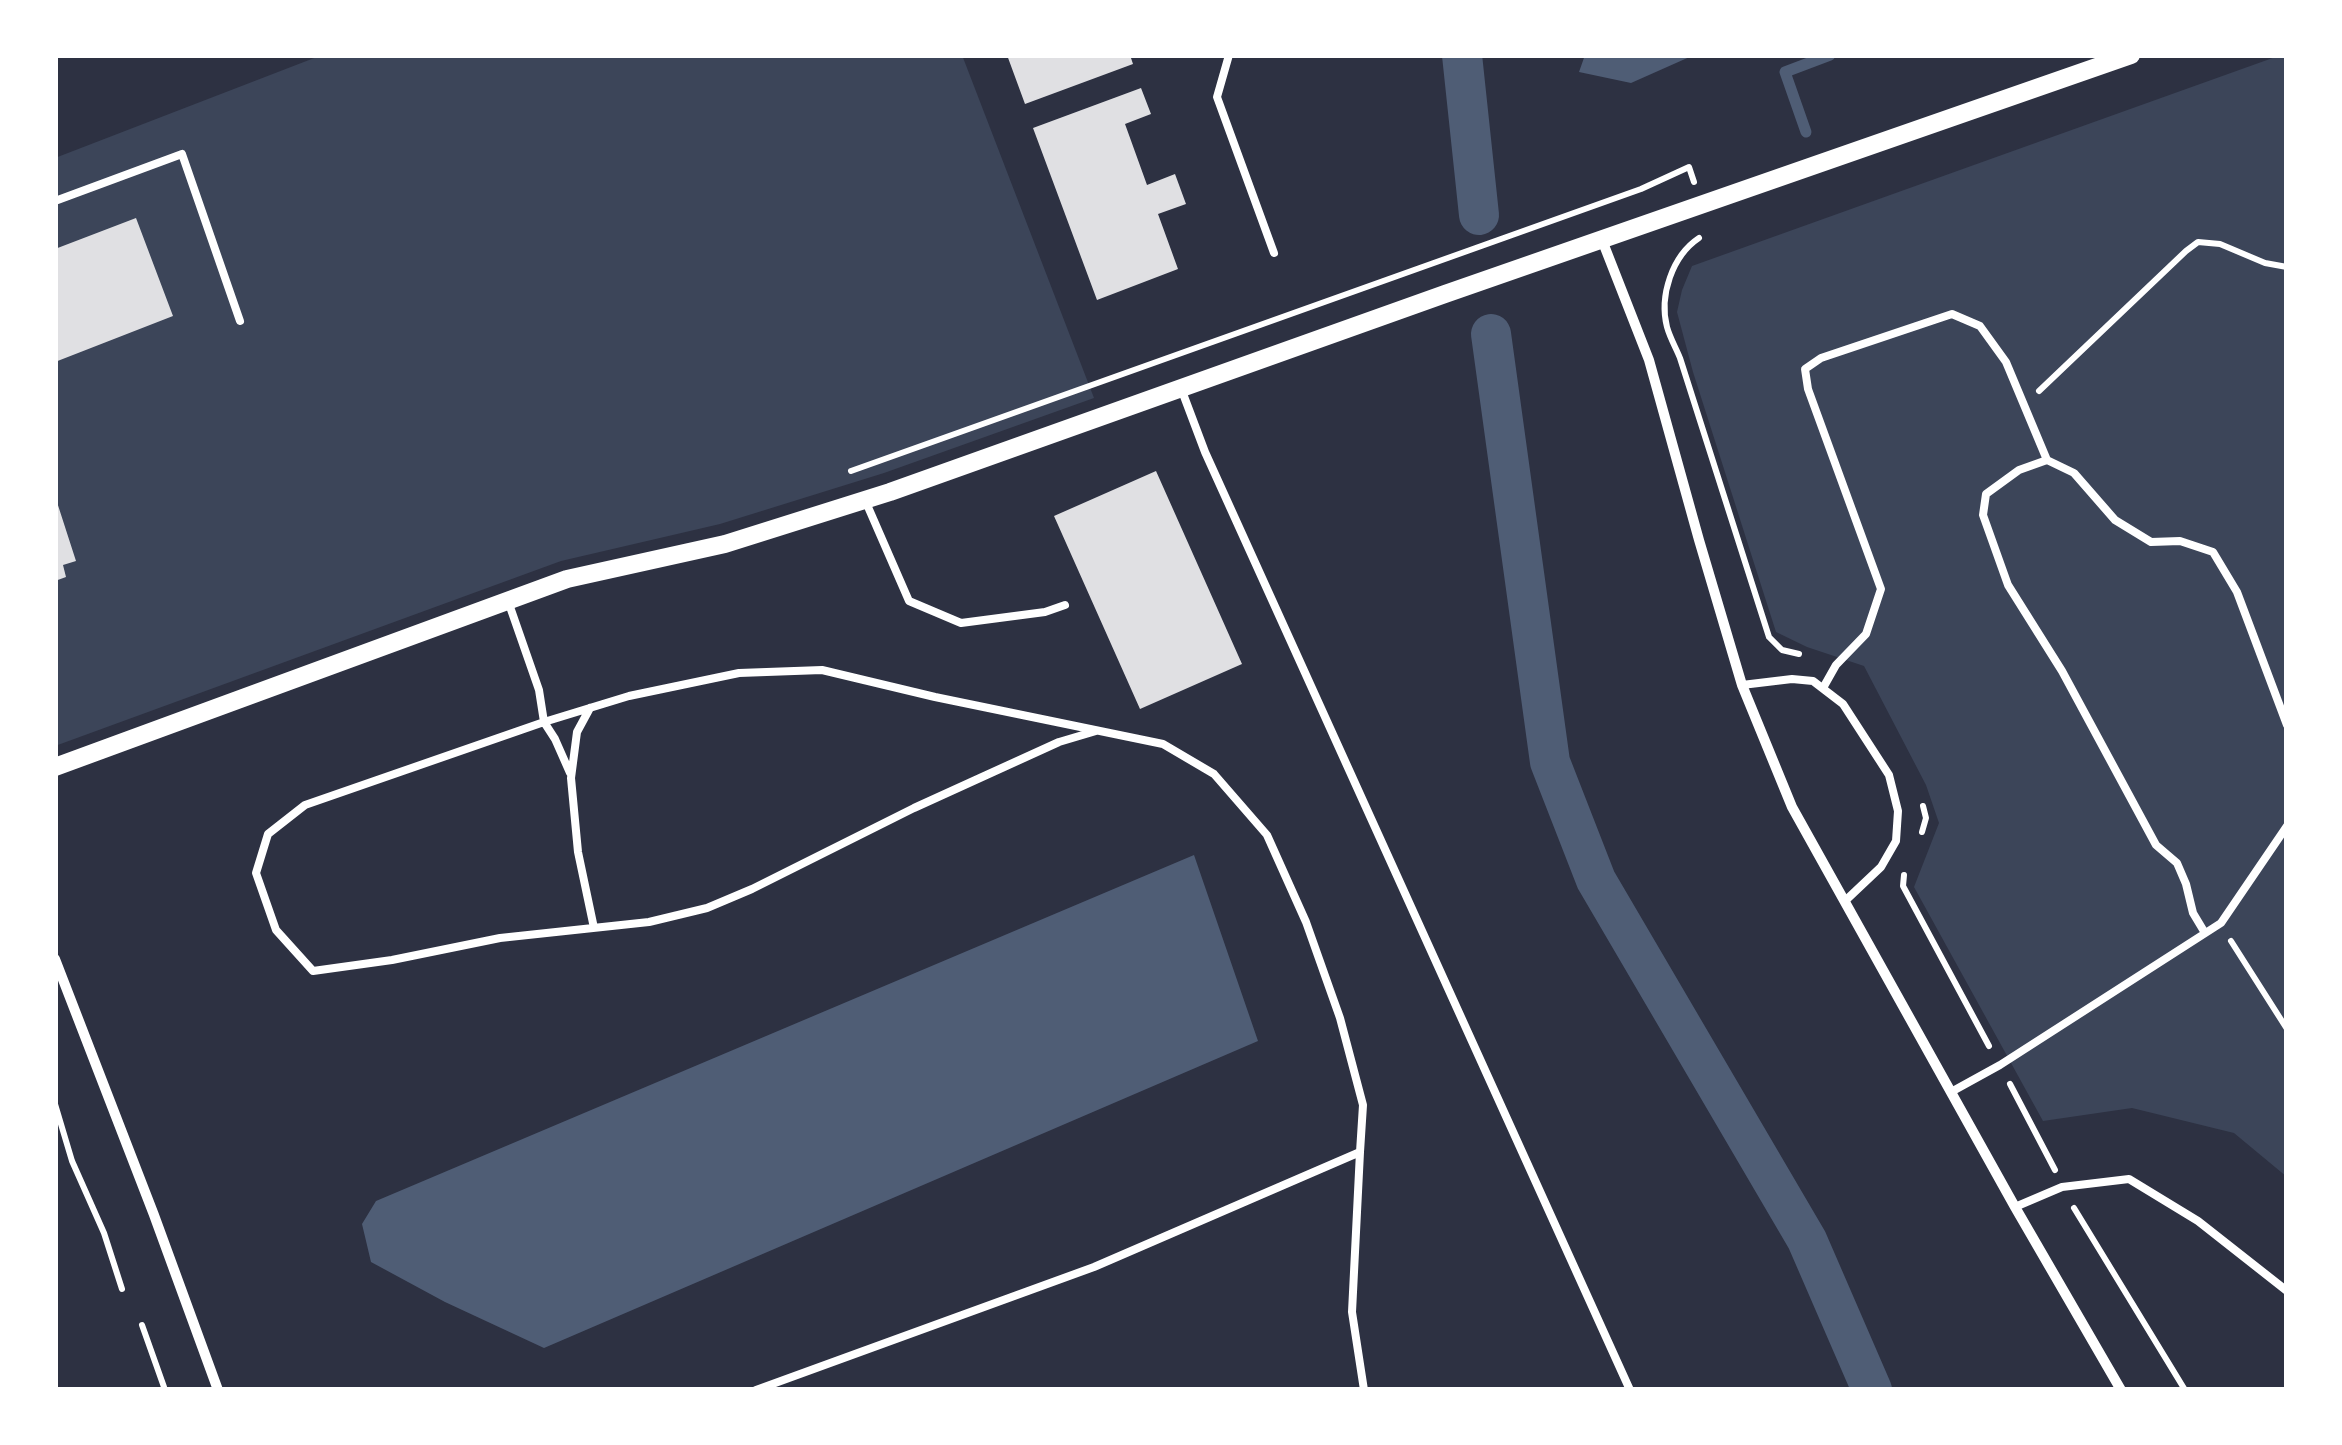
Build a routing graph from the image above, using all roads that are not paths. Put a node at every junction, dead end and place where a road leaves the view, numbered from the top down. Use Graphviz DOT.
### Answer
graph roads {
  1 [pos="1229,55"];
  2 [pos="2131,55"];
  3 [pos="55,200"];
  4 [pos="1602,240"];
  5 [pos="1274,254"];
  6 [pos="240,322"];
  7 [pos="1181,389"];
  8 [pos="2047,460"];
  9 [pos="864,500"];
  10 [pos="508,601"];
  11 [pos="1064,605"];
  12 [pos="1742,685"];
  13 [pos="1823,688"];
  14 [pos="590,708"];
  15 [pos="544,722"];
  16 [pos="2287,724"];
  17 [pos="1096,731"];
  18 [pos="55,767"];
  19 [pos="572,778"];
  20 [pos="2287,826"];
  21 [pos="1845,901"];
  22 [pos="594,928"];
  23 [pos="2204,933"];
  24 [pos="55,959"];
  25 [pos="1950,1092"];
  26 [pos="1360,1152"];
  27 [pos="2015,1208"];
  28 [pos="2287,1291"];
  29 [pos="218,1390"];
  30 [pos="756,1390"];
  31 [pos="1364,1390"];
  32 [pos="1630,1390"];
  33 [pos="2121,1390"];
  1 -- 5 [label="lane"];
  2 -- 4 [label="street"];
  3 -- 6 [label="lane"];
  4 -- 7 [label="street"];
  4 -- 12 [label="street"];
  7 -- 9 [label="street"];
  7 -- 32 [label="lane"];
  8 -- 13 [label="lane"];
  8 -- 16 [label="lane"];
  8 -- 23 [label="lane"];
  9 -- 10 [label="street"];
  9 -- 11 [label="lane"];
  10 -- 15 [label="lane"];
  10 -- 18 [label="street"];
  12 -- 13 [label="lane"];
  12 -- 21 [label="street"];
  13 -- 21 [label="lane"];
  14 -- 15 [label="lane"];
  14 -- 17 [label="lane"];
  14 -- 19 [label="lane"];
  15 -- 19 [label="lane"];
  15 -- 22 [label="lane"];
  17 -- 22 [label="lane"];
  17 -- 26 [label="lane"];
  19 -- 22 [label="lane"];
  20 -- 23 [label="lane"];
  21 -- 25 [label="street"];
  23 -- 25 [label="lane"];
  24 -- 29 [label="street"];
  25 -- 27 [label="street"];
  26 -- 30 [label="lane"];
  26 -- 31 [label="lane"];
  27 -- 28 [label="lane"];
  27 -- 33 [label="street"];
}
